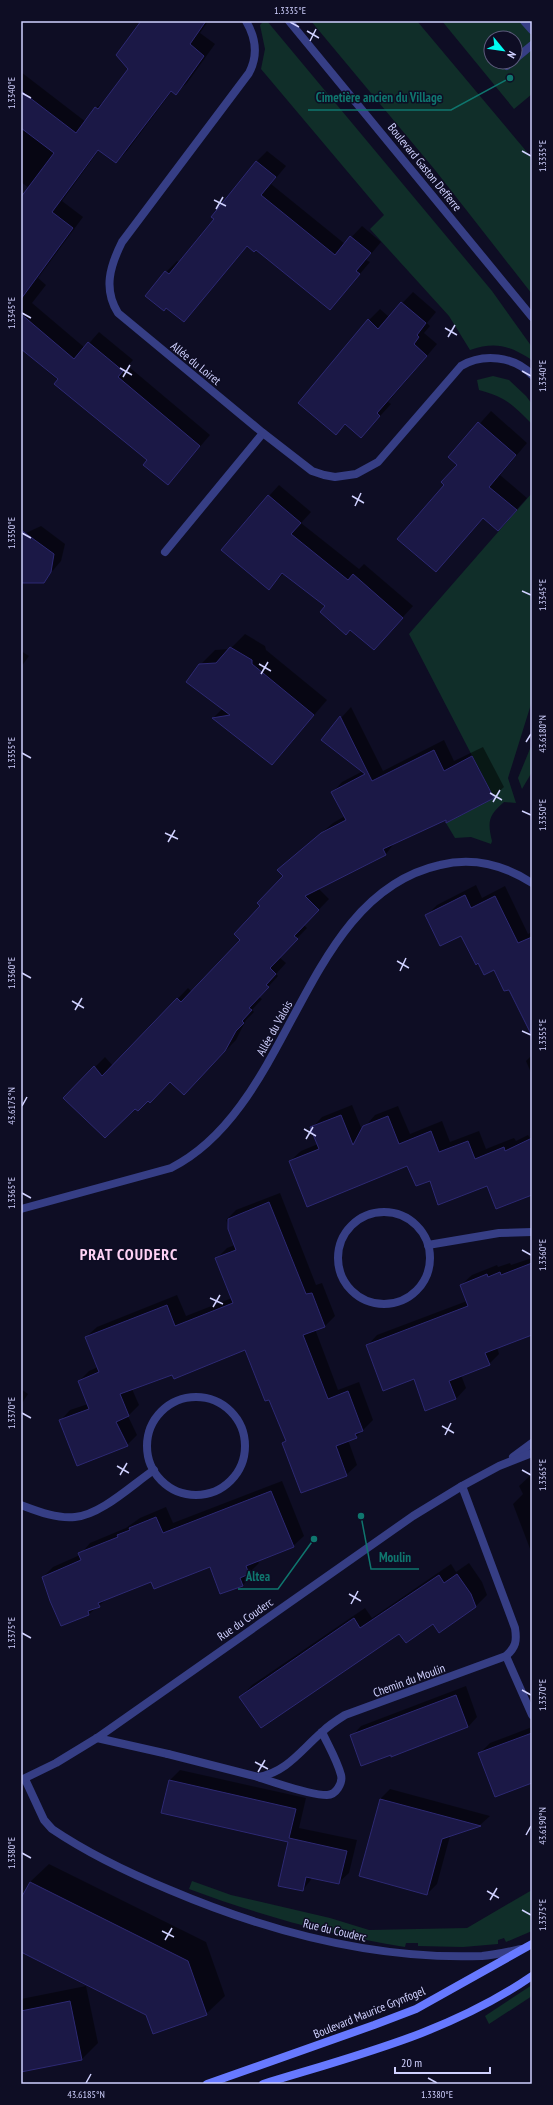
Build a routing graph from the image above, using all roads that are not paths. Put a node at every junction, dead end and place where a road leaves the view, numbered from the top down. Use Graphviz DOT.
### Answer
graph roads {
  1 [pos="246,21"];
  2 [pos="289,21"];
  3 [pos="524,21"];
  4 [pos="532,30"];
  5 [pos="532,45"];
  6 [pos="523,52"];
  7 [pos="526,311"];
  8 [pos="532,318"];
  9 [pos="532,322"];
  10 [pos="532,376"];
  11 [pos="263,433"];
  12 [pos="165,552"];
  13 [pos="532,883"];
  14 [pos="21,1209"];
  15 [pos="532,1232"];
  16 [pos="428,1245"];
  17 [pos="532,1444"];
  18 [pos="532,1453"];
  19 [pos="499,1466"];
  20 [pos="154,1470"];
  21 [pos="462,1486"];
  22 [pos="21,1505"];
  23 [pos="506,1656"];
  24 [pos="532,1715"];
  25 [pos="322,1732"];
  26 [pos="97,1738"];
  27 [pos="258,1777"];
  28 [pos="23,1779"];
  29 [pos="532,1944"];
  30 [pos="524,1949"];
  31 [pos="532,1976"];
  32 [pos="207,2084"];
  33 [pos="263,2084"];
  1 -- 11 [label="street, Allée du Loiret"];
  2 -- 7 [label="street, Boulevard Gaston Defferre"];
  3 -- 4 [label="street"];
  5 -- 6 [label="street"];
  7 -- 8 [label="street, Boulevard Gaston Defferre"];
  7 -- 9 [label="street, Boulevard Gaston Defferre"];
  10 -- 11 [label="street, Allée du Loiret"];
  11 -- 12 [label="street"];
  13 -- 14 [label="street, Allée du Valois"];
  15 -- 16 [label="street"];
  16 -- 16 [label="street"];
  17 -- 19 [label="street, Rue du Couderc"];
  18 -- 19 [label="street, Rue du Couderc"];
  19 -- 21 [label="street, Rue du Couderc"];
  20 -- 20 [label="street"];
  20 -- 22 [label="street"];
  21 -- 23 [label="street"];
  21 -- 26 [label="street, Rue du Couderc"];
  23 -- 24 [label="street"];
  23 -- 25 [label="street, Chemin du Moulin"];
  25 -- 27 [label="street, Chemin du Moulin"];
  25 -- 27 [label="street"];
  26 -- 27 [label="street"];
  26 -- 28 [label="street, Rue du Couderc"];
  28 -- 30 [label="street, Rue du Couderc"];
  29 -- 30 [label="main road, Boulevard Maurice Grynfogel"];
  30 -- 32 [label="main road, Boulevard Maurice Grynfogel"];
  31 -- 33 [label="main road"];
}
